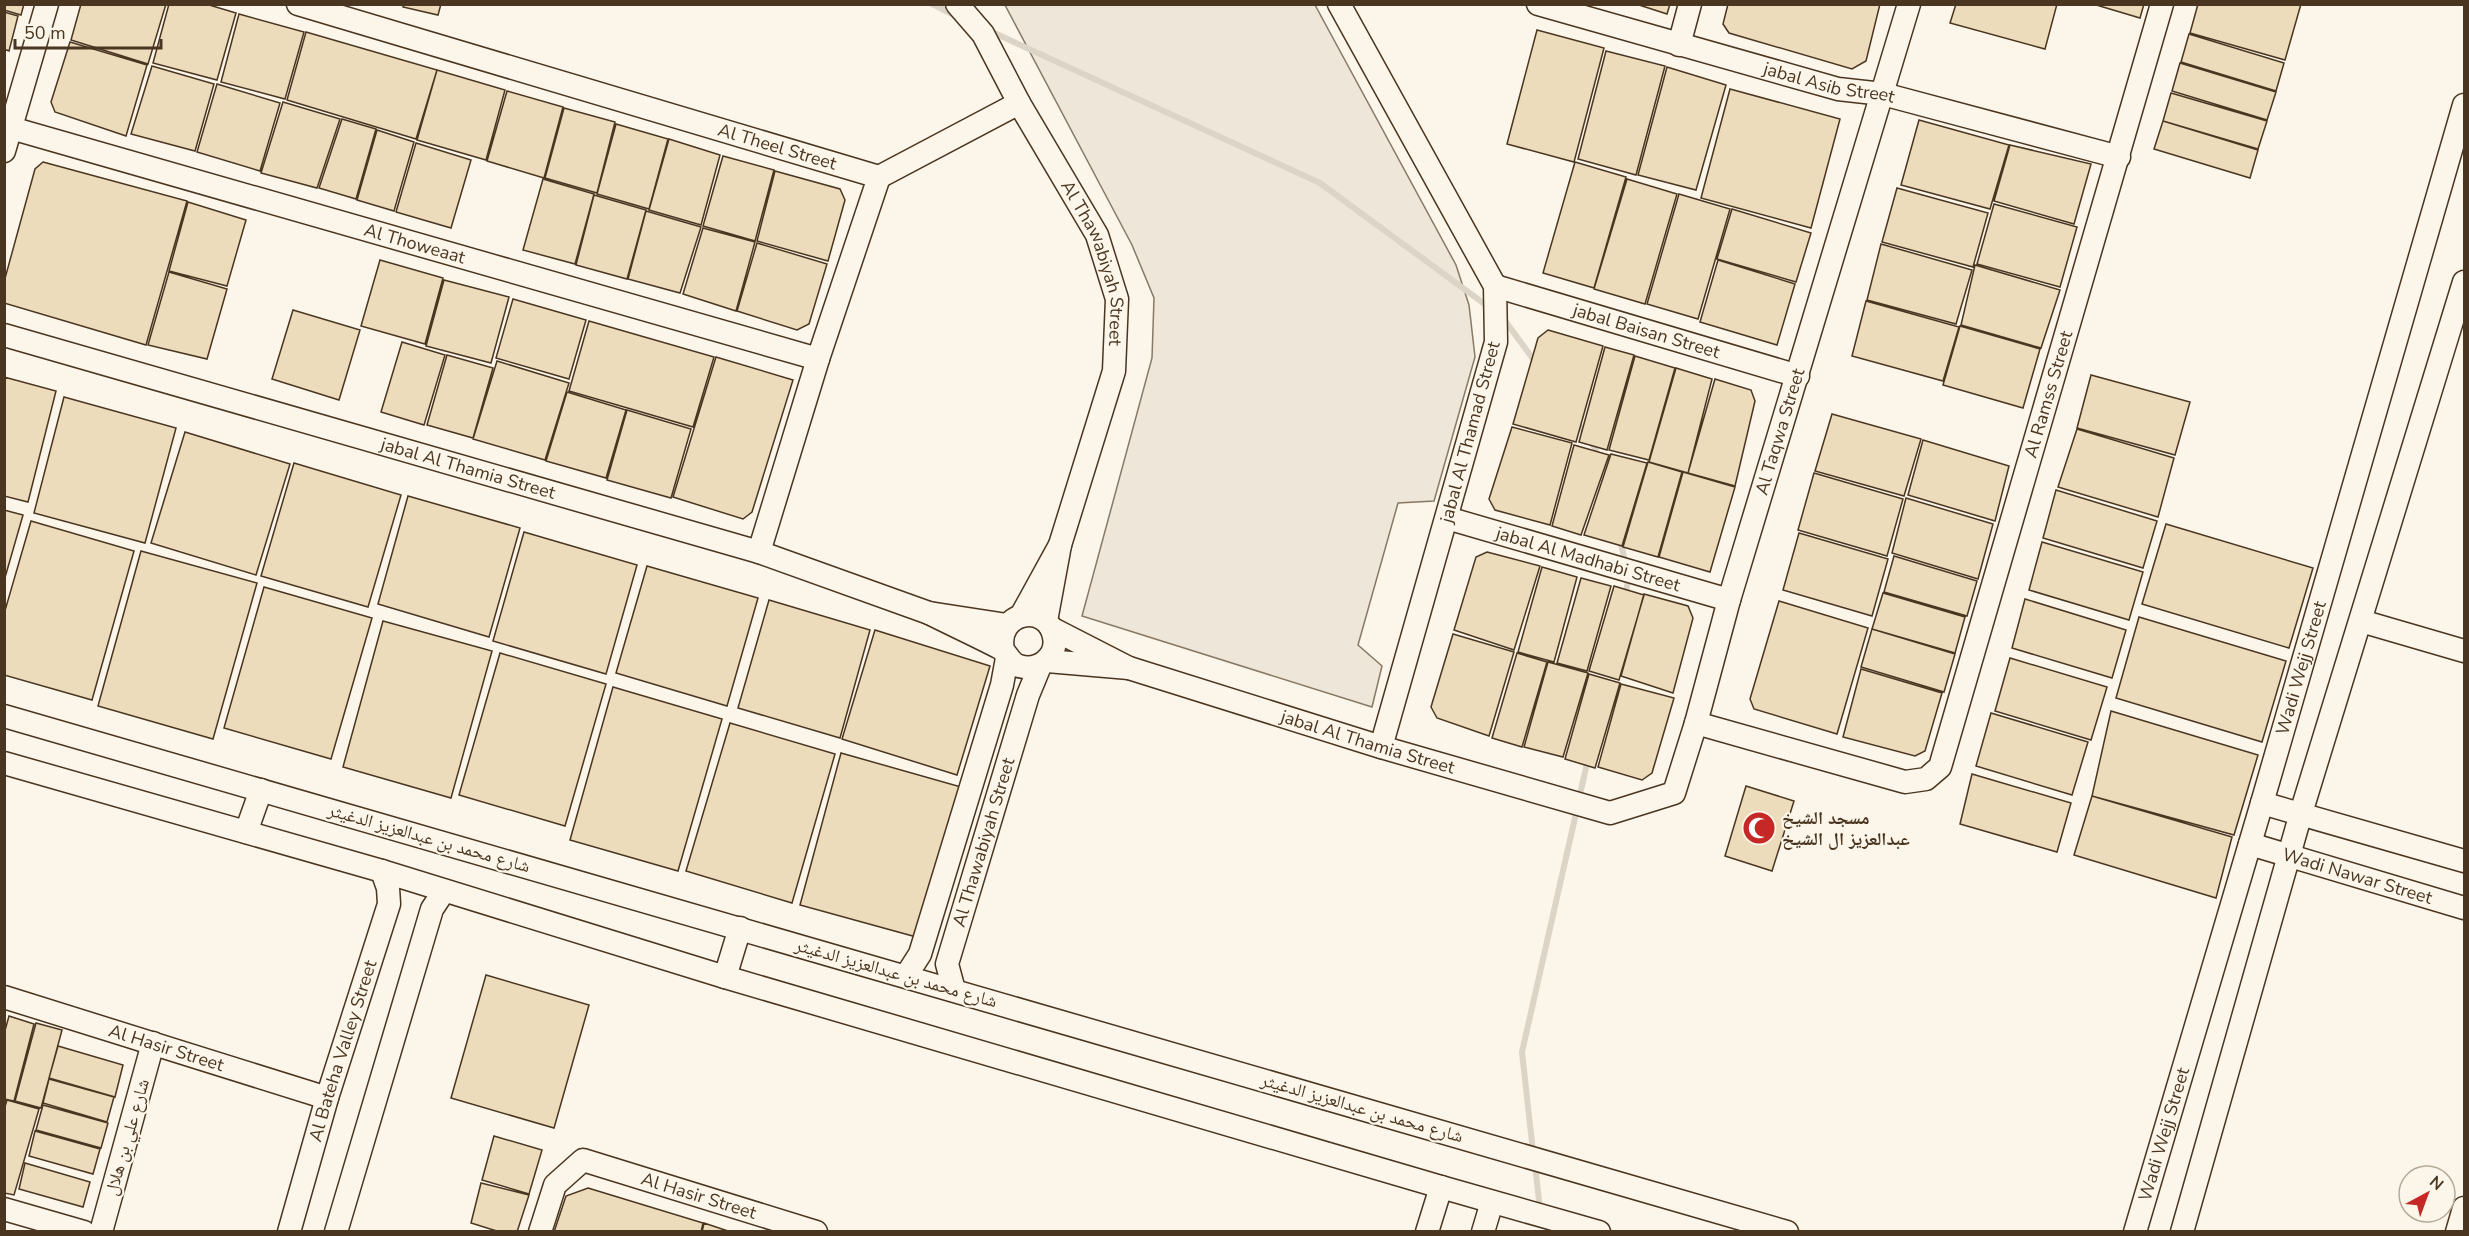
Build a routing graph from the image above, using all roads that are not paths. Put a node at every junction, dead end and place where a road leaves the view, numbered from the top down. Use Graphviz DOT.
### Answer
graph roads {
  1 [pos="47,4"];
  2 [pos="298,4"];
  3 [pos="957,4"];
  4 [pos="1539,4"];
  5 [pos="1690,4"];
  6 [pos="1909,4"];
  7 [pos="2162,4"];
  8 [pos="1344,8"];
  9 [pos="1679,45"];
  10 [pos="1882,94"];
  11 [pos="1019,103"];
  12 [pos="2464,105"];
  13 [pos="11,128"];
  14 [pos="4,151"];
  15 [pos="2119,157"];
  16 [pos="879,177"];
  17 [pos="2464,282"];
  18 [pos="1495,286"];
  19 [pos="4,335"];
  20 [pos="818,359"];
  21 [pos="1798,376"];
  22 [pos="1447,518"];
  23 [pos="1060,546"];
  24 [pos="759,552"];
  25 [pos="1729,600"];
  26 [pos="929,613"];
  27 [pos="1014,620"];
  28 [pos="2361,621"];
  29 [pos="1048,625"];
  30 [pos="2464,651"];
  31 [pos="1005,654"];
  32 [pos="1043,663"];
  33 [pos="1129,668"];
  34 [pos="4,716"];
  35 [pos="1696,723"];
  36 [pos="1381,747"];
  37 [pos="4,763"];
  38 [pos="261,790"];
  39 [pos="2262,803"];
  40 [pos="1610,813"];
  41 [pos="2301,813"];
  42 [pos="246,832"];
  43 [pos="2250,844"];
  44 [pos="2290,855"];
  45 [pos="2464,861"];
  46 [pos="382,871"];
  47 [pos="444,891"];
  48 [pos="2464,908"];
  49 [pos="740,928"];
  50 [pos="726,976"];
  51 [pos="906,976"];
  52 [pos="954,990"];
  53 [pos="4,997"];
  54 [pos="153,1043"];
  55 [pos="327,1098"];
  56 [pos="1441,1187"];
  57 [pos="1492,1202"];
  58 [pos="2464,1208"];
  59 [pos="4,1209"];
  60 [pos="84,1232"];
  61 [pos="101,1232"];
  62 [pos="289,1232"];
  63 [pos="336,1232"];
  64 [pos="540,1232"];
  65 [pos="816,1232"];
  66 [pos="1427,1232"];
  67 [pos="1483,1232"];
  68 [pos="1599,1232"];
  69 [pos="1786,1232"];
  70 [pos="2135,1232"];
  71 [pos="2182,1232"];
  72 [pos="2457,1232"];
  1 -- 13 [label="street"];
  2 -- 16 [label="street, Al Theel Street"];
  3 -- 11 [label="street, Al Thawabiyah Street"];
  4 -- 9 [label="street, jabal Asib Street"];
  5 -- 9 [label="street"];
  6 -- 10 [label="street, Al Taqwa Street"];
  7 -- 15 [label="street, Al Ramss Street"];
  8 -- 18 [label="street, jabal Al Thamad Street"];
  9 -- 10 [label="street, jabal Asib Street"];
  10 -- 15 [label="street, jabal Asib Street"];
  10 -- 21 [label="street, Al Taqwa Street"];
  11 -- 16 [label="street"];
  11 -- 23 [label="street, Al Thawabiyah Street"];
  12 -- 39 [label="street, Wadi Wejj Street"];
  13 -- 14 [label="street"];
  13 -- 20 [label="street, Al Thoweaat"];
  15 -- 35 [label="street, Al Ramss Street"];
  16 -- 20 [label="street"];
  17 -- 28 [label="street"];
  18 -- 21 [label="street, jabal Baisan Street"];
  18 -- 22 [label="street, jabal Al Thamad Street"];
  19 -- 24 [label="street, jabal Al Thamia Street"];
  20 -- 24 [label="street"];
  21 -- 25 [label="street, Al Taqwa Street"];
  22 -- 25 [label="street, jabal Al Madhabi Street"];
  22 -- 36 [label="street, jabal Al Thamad Street"];
  23 -- 27 [label="street"];
  23 -- 29 [label="street"];
  24 -- 26 [label="street, jabal Al Thamia Street"];
  25 -- 35 [label="street, Al Taqwa Street"];
  26 -- 27 [label="street"];
  26 -- 31 [label="street"];
  27 -- 29 [label="street"];
  27 -- 31 [label="street"];
  28 -- 30 [label="street"];
  28 -- 41 [label="street"];
  29 -- 32 [label="street"];
  29 -- 33 [label="street"];
  31 -- 32 [label="street"];
  31 -- 51 [label="street, Al Thawabiyah Street"];
  32 -- 33 [label="street"];
  32 -- 52 [label="street, Al Thawabiyah Street"];
  33 -- 36 [label="street, jabal Al Thamia Street"];
  34 -- 38 [label="street, شارع محمد بن عبدالعزيز الدغيثر"];
  35 -- 40 [label="street, Al Taqwa Street"];
  36 -- 40 [label="street, jabal Al Thamia Street"];
  37 -- 42 [label="street"];
  38 -- 42 [label="street"];
  38 -- 49 [label="street, شارع محمد بن عبدالعزيز الدغيثر"];
  39 -- 41 [label="street"];
  39 -- 43 [label="street, Wadi Wejj Street"];
  41 -- 44 [label="street"];
  41 -- 45 [label="street"];
  42 -- 46 [label="street"];
  43 -- 44 [label="street, Wadi Nawar Street"];
  43 -- 70 [label="street, Wadi Wejj Street"];
  44 -- 48 [label="street, Wadi Nawar Street"];
  44 -- 71 [label="street"];
  46 -- 47 [label="street"];
  46 -- 55 [label="street, Al Bateha Valley Street"];
  47 -- 50 [label="street"];
  47 -- 63 [label="street"];
  49 -- 50 [label="street"];
  49 -- 51 [label="street, شارع محمد بن عبدالعزيز الدغيثر"];
  50 -- 56 [label="street"];
  51 -- 52 [label="street, شارع محمد بن عبدالعزيز الدغيثر"];
  52 -- 69 [label="street, شارع محمد بن عبدالعزيز الدغيثر"];
  53 -- 54 [label="street, Al Hasir Street"];
  54 -- 55 [label="street, Al Hasir Street"];
  54 -- 61 [label="street, شارع علي بن هلال"];
  55 -- 62 [label="street, Al Bateha Valley Street"];
  56 -- 57 [label="street"];
  56 -- 66 [label="street"];
  57 -- 67 [label="street"];
  57 -- 68 [label="street"];
  58 -- 72 [label="street"];
  59 -- 60 [label="street"];
  64 -- 65 [label="street, Al Hasir Street"];
}
